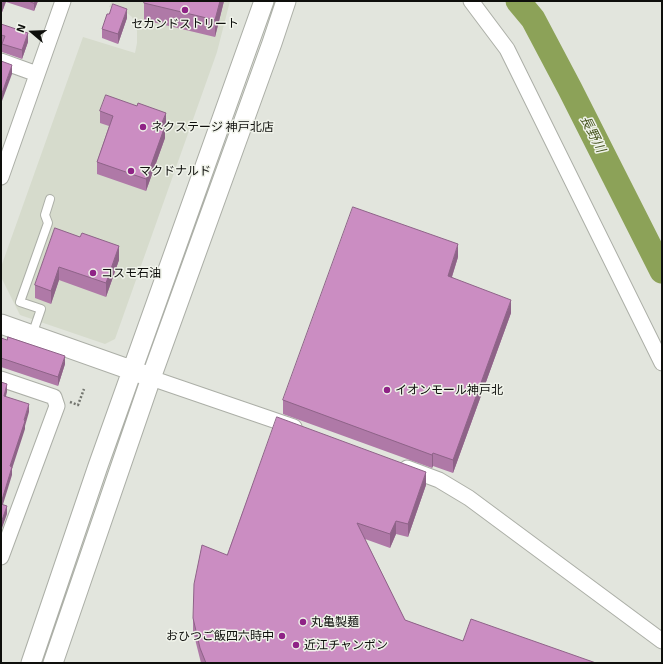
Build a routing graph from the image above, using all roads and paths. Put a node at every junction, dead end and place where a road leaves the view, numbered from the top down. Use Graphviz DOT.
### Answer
graph roads {
  1 [pos="63,1"];
  2 [pos="264,1"];
  3 [pos="286,1"];
  4 [pos="471,1"];
  5 [pos="1,61"];
  6 [pos="37,74"];
  7 [pos="1,177"];
  8 [pos="50,199"];
  9 [pos="1,324"];
  10 [pos="32,335"];
  11 [pos="662,363"];
  12 [pos="133,370"];
  13 [pos="151,378"];
  14 [pos="1,379"];
  15 [pos="84,389"];
  16 [pos="54,397"];
  17 [pos="305,431"];
  18 [pos="395,463"];
  19 [pos="1,557"];
  20 [pos="662,641"];
  21 [pos="31,663"];
  22 [pos="53,663"];
  1 -- 6 [label="street"];
  2 -- 12 [label="street"];
  3 -- 13 [label="street"];
  4 -- 11 [label="street"];
  5 -- 6 [label="street"];
  6 -- 7 [label="street"];
  8 -- 10 [label="lane"];
  9 -- 10 [label="street"];
  10 -- 12 [label="street"];
  12 -- 13 [label="street"];
  12 -- 21 [label="street"];
  13 -- 17 [label="street"];
  13 -- 22 [label="street"];
  14 -- 16 [label="street"];
  15 -- 16 [label="path"];
  16 -- 19 [label="street"];
  18 -- 20 [label="street"];
}
